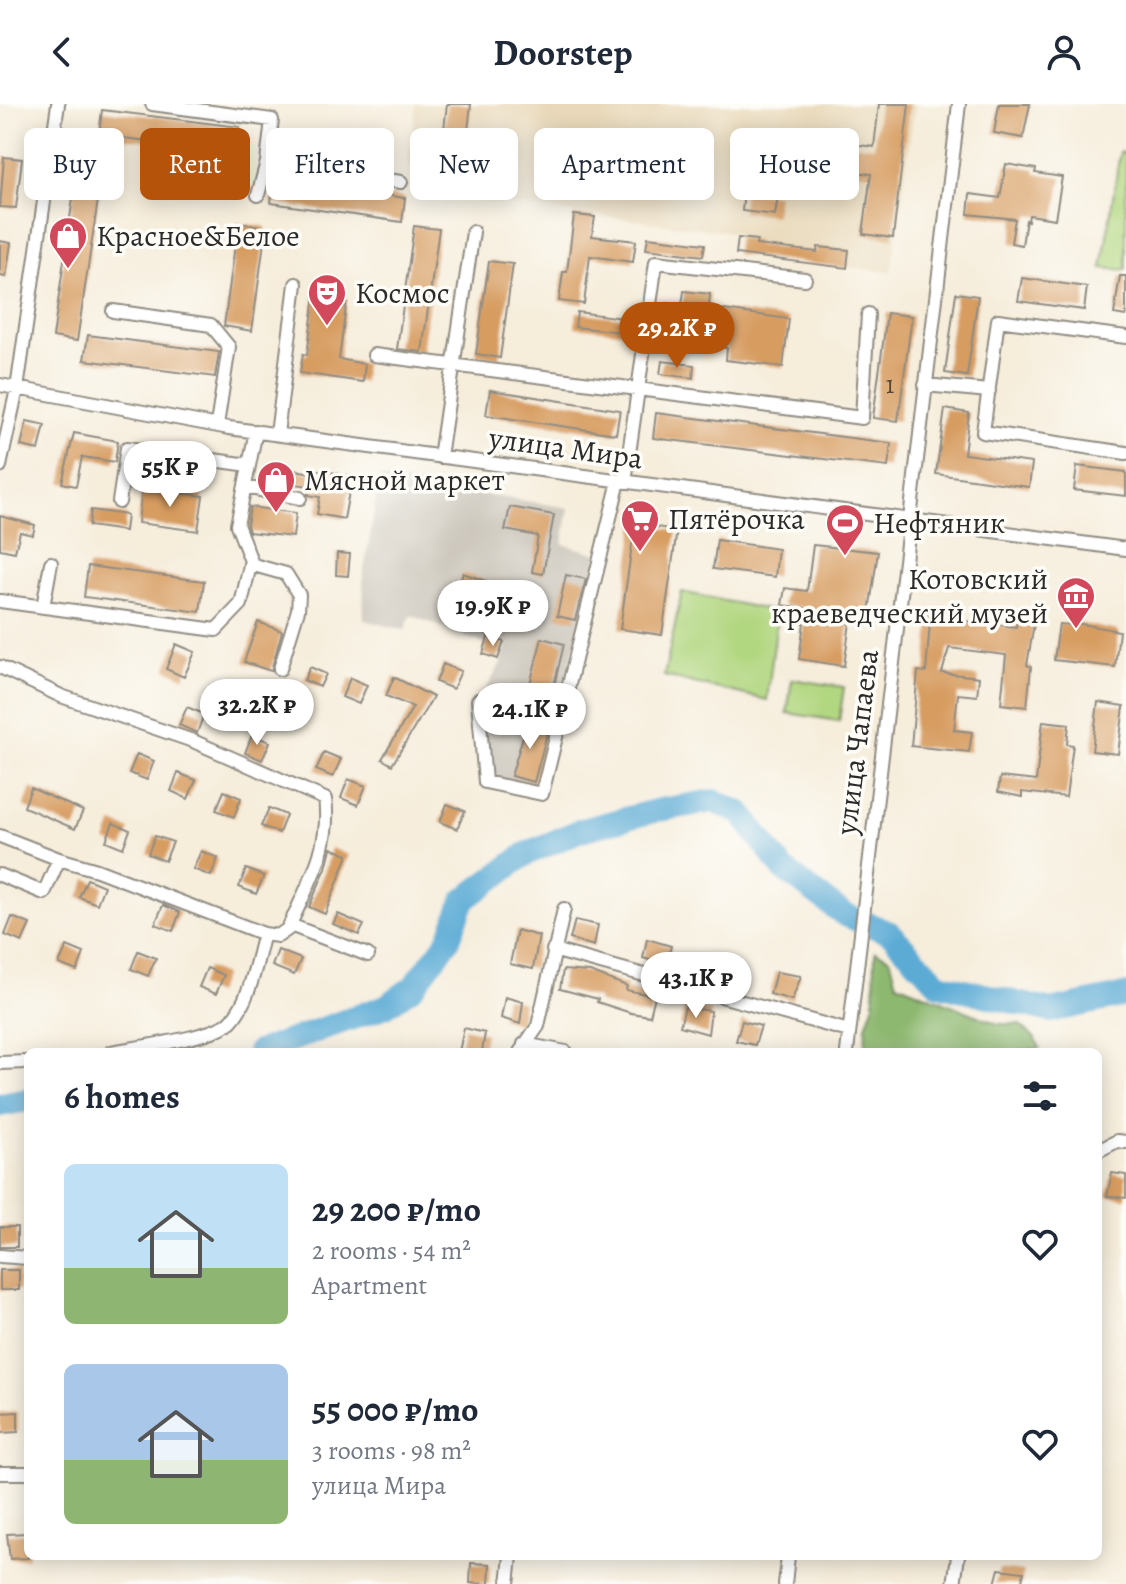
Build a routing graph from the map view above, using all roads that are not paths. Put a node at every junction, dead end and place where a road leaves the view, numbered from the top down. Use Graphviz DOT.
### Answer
graph roads {
  1 [pos="58,104"];
  2 [pos="152,104"];
  3 [pos="959,104"];
  4 [pos="271,128"];
  5 [pos="266,166"];
  6 [pos="394,181"];
  7 [pos="401,182"];
  8 [pos="258,195"];
  9 [pos="473,232"];
  10 [pos="805,279"];
  11 [pos="296,284"];
  12 [pos="113,311"];
  13 [pos="868,314"];
  14 [pos="1126,337"];
  15 [pos="374,355"];
  16 [pos="453,365"];
  17 [pos="0,385"];
  18 [pos="925,385"];
  19 [pos="17,389"];
  20 [pos="638,389"];
  21 [pos="989,391"];
  22 [pos="217,425"];
  23 [pos="256,431"];
  24 [pos="277,434"];
  25 [pos="1126,453"];
  26 [pos="440,457"];
  27 [pos="249,465"];
  28 [pos="0,466"];
  29 [pos="622,482"];
  30 [pos="245,487"];
  31 [pos="300,498"];
  32 [pos="119,502"];
  33 [pos="908,522"];
  34 [pos="1126,549"];
  35 [pos="51,563"];
  36 [pos="250,564"];
  37 [pos="0,601"];
  38 [pos="43,607"];
  39 [pos="0,667"];
  40 [pos="280,669"];
  41 [pos="478,700"];
  42 [pos="0,836"];
  43 [pos="59,859"];
  44 [pos="0,875"];
  45 [pos="564,909"];
  46 [pos="290,925"];
  47 [pos="264,934"];
  48 [pos="553,950"];
  49 [pos="368,955"];
  50 [pos="849,1031"];
  51 [pos="133,1048"];
  52 [pos="522,1048"];
  53 [pos="847,1048"];
  54 [pos="24,1062"];
  55 [pos="0,1063"];
  56 [pos="1126,1142"];
  57 [pos="1102,1149"];
  58 [pos="0,1256"];
  59 [pos="24,1258"];
  60 [pos="0,1473"];
  61 [pos="24,1473"];
  62 [pos="511,1560"];
  63 [pos="788,1560"];
  64 [pos="957,1560"];
  65 [pos="508,1584"];
  66 [pos="785,1584"];
  67 [pos="954,1584"];
  1 -- 19 [label="street"];
  2 -- 4 [label="street"];
  3 -- 18 [label="street, улица Чапаева"];
  5 -- 8 [label="street"];
  6 -- 7 [label="street"];
  9 -- 16 [label="street"];
  10 -- 20 [label="street"];
  11 -- 24 [label="street"];
  12 -- 22 [label="street"];
  13 -- 20 [label="street"];
  14 -- 21 [label="street"];
  15 -- 16 [label="street"];
  16 -- 20 [label="street"];
  16 -- 26 [label="street"];
  17 -- 19 [label="street, улица Мира"];
  18 -- 21 [label="street"];
  18 -- 33 [label="street, улица Чапаева"];
  19 -- 22 [label="street, улица Мира"];
  19 -- 28 [label="street"];
  20 -- 29 [label="street"];
  21 -- 25 [label="street"];
  22 -- 23 [label="street, улица Мира"];
  23 -- 24 [label="street, улица Мира"];
  23 -- 27 [label="street"];
  24 -- 26 [label="street, улица Мира"];
  26 -- 29 [label="street, улица Мира"];
  27 -- 30 [label="street"];
  27 -- 32 [label="street"];
  29 -- 33 [label="street, улица Мира"];
  29 -- 41 [label="street"];
  30 -- 31 [label="street"];
  30 -- 36 [label="street"];
  33 -- 34 [label="street, улица Мира"];
  33 -- 50 [label="street, улица Чапаева"];
  35 -- 38 [label="street"];
  36 -- 38 [label="street"];
  36 -- 40 [label="street"];
  37 -- 38 [label="street"];
  39 -- 46 [label="street"];
  42 -- 43 [label="street"];
  43 -- 44 [label="street"];
  43 -- 47 [label="street"];
  45 -- 48 [label="street"];
  46 -- 47 [label="street"];
  46 -- 49 [label="street"];
  47 -- 51 [label="street"];
  48 -- 50 [label="street"];
  48 -- 52 [label="street"];
  50 -- 53 [label="street, улица Чапаева"];
  54 -- 55 [label="street"];
  56 -- 57 [label="street"];
  58 -- 59 [label="street"];
  60 -- 61 [label="street"];
  62 -- 65 [label="street"];
  63 -- 66 [label="street"];
  64 -- 67 [label="street"];
}
